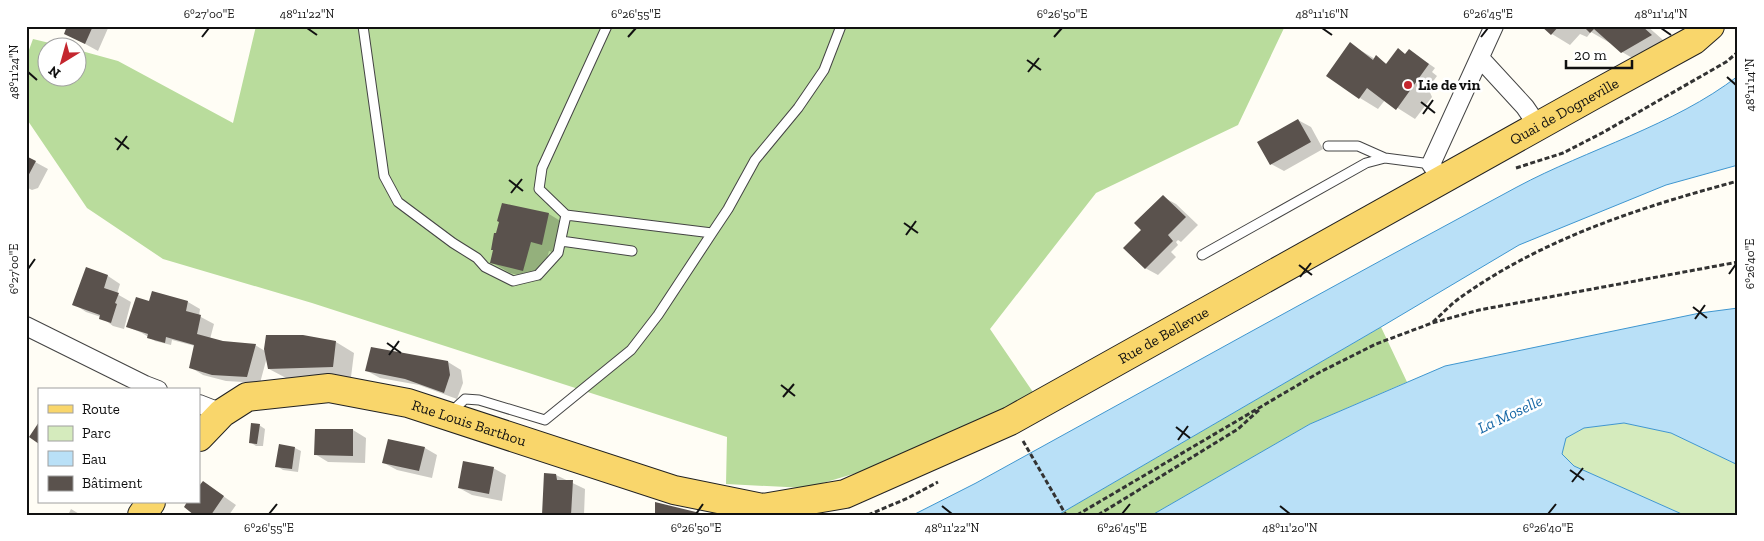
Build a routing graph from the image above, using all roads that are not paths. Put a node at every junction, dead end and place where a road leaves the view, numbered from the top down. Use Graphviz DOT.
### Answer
graph roads {
  1 [pos="363,26"];
  2 [pos="607,26"];
  3 [pos="842,26"];
  4 [pos="1494,26"];
  5 [pos="1710,26"];
  6 [pos="1480,58"];
  7 [pos="1538,126"];
  8 [pos="1328,146"];
  9 [pos="1385,158"];
  10 [pos="1436,172"];
  11 [pos="566,214"];
  12 [pos="712,233"];
  13 [pos="561,240"];
  14 [pos="632,251"];
  15 [pos="1202,255"];
  16 [pos="26,326"];
  17 [pos="153,388"];
  18 [pos="210,408"];
  19 [pos="447,416"];
  20 [pos="200,434"];
  21 [pos="150,504"];
  22 [pos="747,504"];
  23 [pos="142,515"];
  1 -- 13 [label="lane"];
  2 -- 11 [label="lane"];
  3 -- 12 [label="lane"];
  4 -- 6 [label="street"];
  5 -- 7 [label="main road, Quai de Dogneville"];
  6 -- 7 [label="street"];
  6 -- 10 [label="street"];
  7 -- 10 [label="main road, Quai de Dogneville"];
  8 -- 9 [label="lane"];
  9 -- 10 [label="lane"];
  9 -- 15 [label="lane"];
  10 -- 22 [label="main road, Rue de Bellevue"];
  11 -- 12 [label="lane"];
  11 -- 13 [label="lane"];
  12 -- 19 [label="lane"];
  13 -- 14 [label="lane"];
  16 -- 17 [label="street"];
  18 -- 19 [label="main road, Rue Louis Barthou"];
  18 -- 20 [label="main road, Rue Louis Barthou"];
  19 -- 22 [label="main road, Rue Louis Barthou"];
  21 -- 23 [label="main road"];
}
